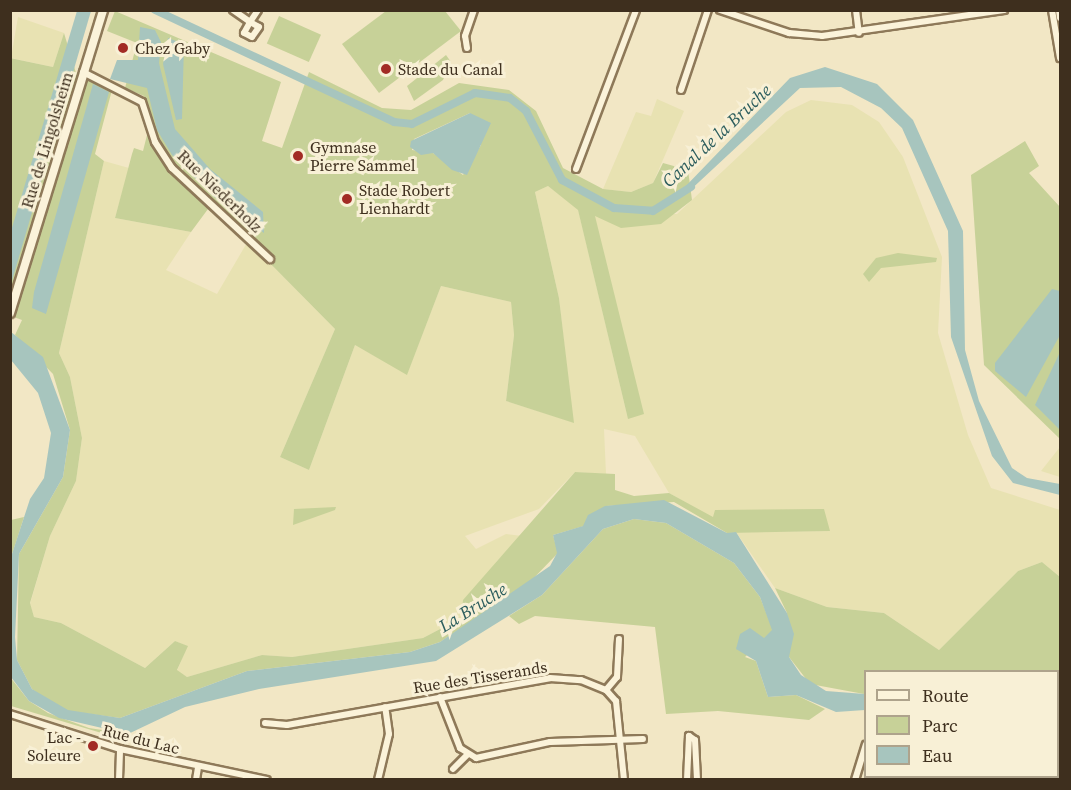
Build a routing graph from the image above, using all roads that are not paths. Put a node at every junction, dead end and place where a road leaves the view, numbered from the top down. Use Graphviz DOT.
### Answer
graph roads {
  1 [pos="103,10"];
  2 [pos="233,10"];
  3 [pos="258,10"];
  4 [pos="474,10"];
  5 [pos="636,10"];
  6 [pos="708,10"];
  7 [pos="720,10"];
  8 [pos="856,10"];
  9 [pos="1004,10"];
  10 [pos="1052,10"];
  11 [pos="1059,10"];
  12 [pos="1060,18"];
  13 [pos="859,33"];
  14 [pos="467,48"];
  15 [pos="1060,58"];
  16 [pos="83,72"];
  17 [pos="681,90"];
  18 [pos="576,169"];
  19 [pos="270,259"];
  20 [pos="10,313"];
  21 [pos="619,639"];
  22 [pos="606,690"];
  23 [pos="440,697"];
  24 [pos="385,707"];
  25 [pos="10,714"];
  26 [pos="265,723"];
  27 [pos="643,739"];
  28 [pos="622,740"];
  29 [pos="120,749"];
  30 [pos="864,751"];
  31 [pos="467,754"];
  32 [pos="198,767"];
  33 [pos="453,769"];
  34 [pos="119,780"];
  35 [pos="196,780"];
  36 [pos="267,780"];
  37 [pos="378,780"];
  38 [pos="624,780"];
  39 [pos="687,780"];
  40 [pos="697,780"];
  41 [pos="855,780"];
  1 -- 16 [label="main road, Rue de Lingolsheim"];
  2 -- 3 [label="street"];
  4 -- 14 [label="street"];
  5 -- 18 [label="street"];
  6 -- 17 [label="street"];
  7 -- 13 [label="street"];
  8 -- 13 [label="street"];
  9 -- 13 [label="street"];
  10 -- 15 [label="street"];
  11 -- 12 [label="street"];
  16 -- 19 [label="street, Rue Niederholz"];
  16 -- 20 [label="main road, Rue de Lingolsheim"];
  21 -- 22 [label="street"];
  22 -- 23 [label="street, Rue des Tisserands"];
  22 -- 28 [label="street"];
  23 -- 24 [label="street, Rue des Tisserands"];
  23 -- 31 [label="street"];
  24 -- 26 [label="street, Rue des Tisserands"];
  24 -- 37 [label="street"];
  25 -- 29 [label="street, Rue du Lac"];
  27 -- 28 [label="street"];
  28 -- 31 [label="street"];
  28 -- 38 [label="street"];
  29 -- 32 [label="street, Rue du Lac"];
  29 -- 34 [label="street"];
  30 -- 41 [label="street"];
  31 -- 33 [label="street"];
  32 -- 35 [label="street"];
  32 -- 36 [label="street, Rue du Lac"];
  39 -- 40 [label="street"];
}
